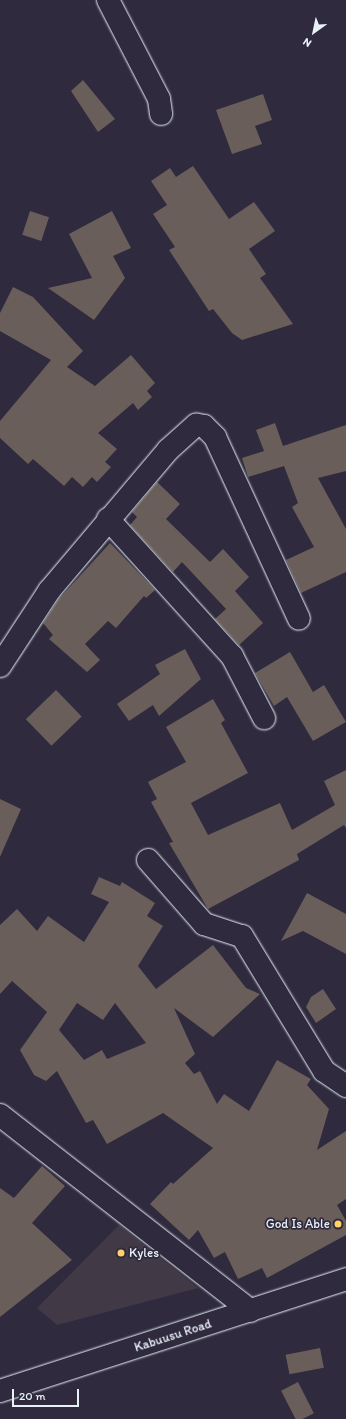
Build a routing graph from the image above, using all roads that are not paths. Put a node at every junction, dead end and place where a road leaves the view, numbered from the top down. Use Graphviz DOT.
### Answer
graph roads {
  1 [pos="108,0"];
  2 [pos="161,114"];
  3 [pos="108,518"];
  4 [pos="299,619"];
  5 [pos="0,666"];
  6 [pos="264,718"];
  7 [pos="148,860"];
  8 [pos="346,1086"];
  9 [pos="0,1115"];
  10 [pos="346,1279"];
  11 [pos="251,1311"];
  12 [pos="0,1391"];
  1 -- 2 [label="street"];
  3 -- 4 [label="street"];
  3 -- 5 [label="street"];
  3 -- 6 [label="street"];
  7 -- 8 [label="street"];
  9 -- 11 [label="street"];
  10 -- 11 [label="street, Kabuusu Road"];
  11 -- 12 [label="street, Kabuusu Road"];
}
